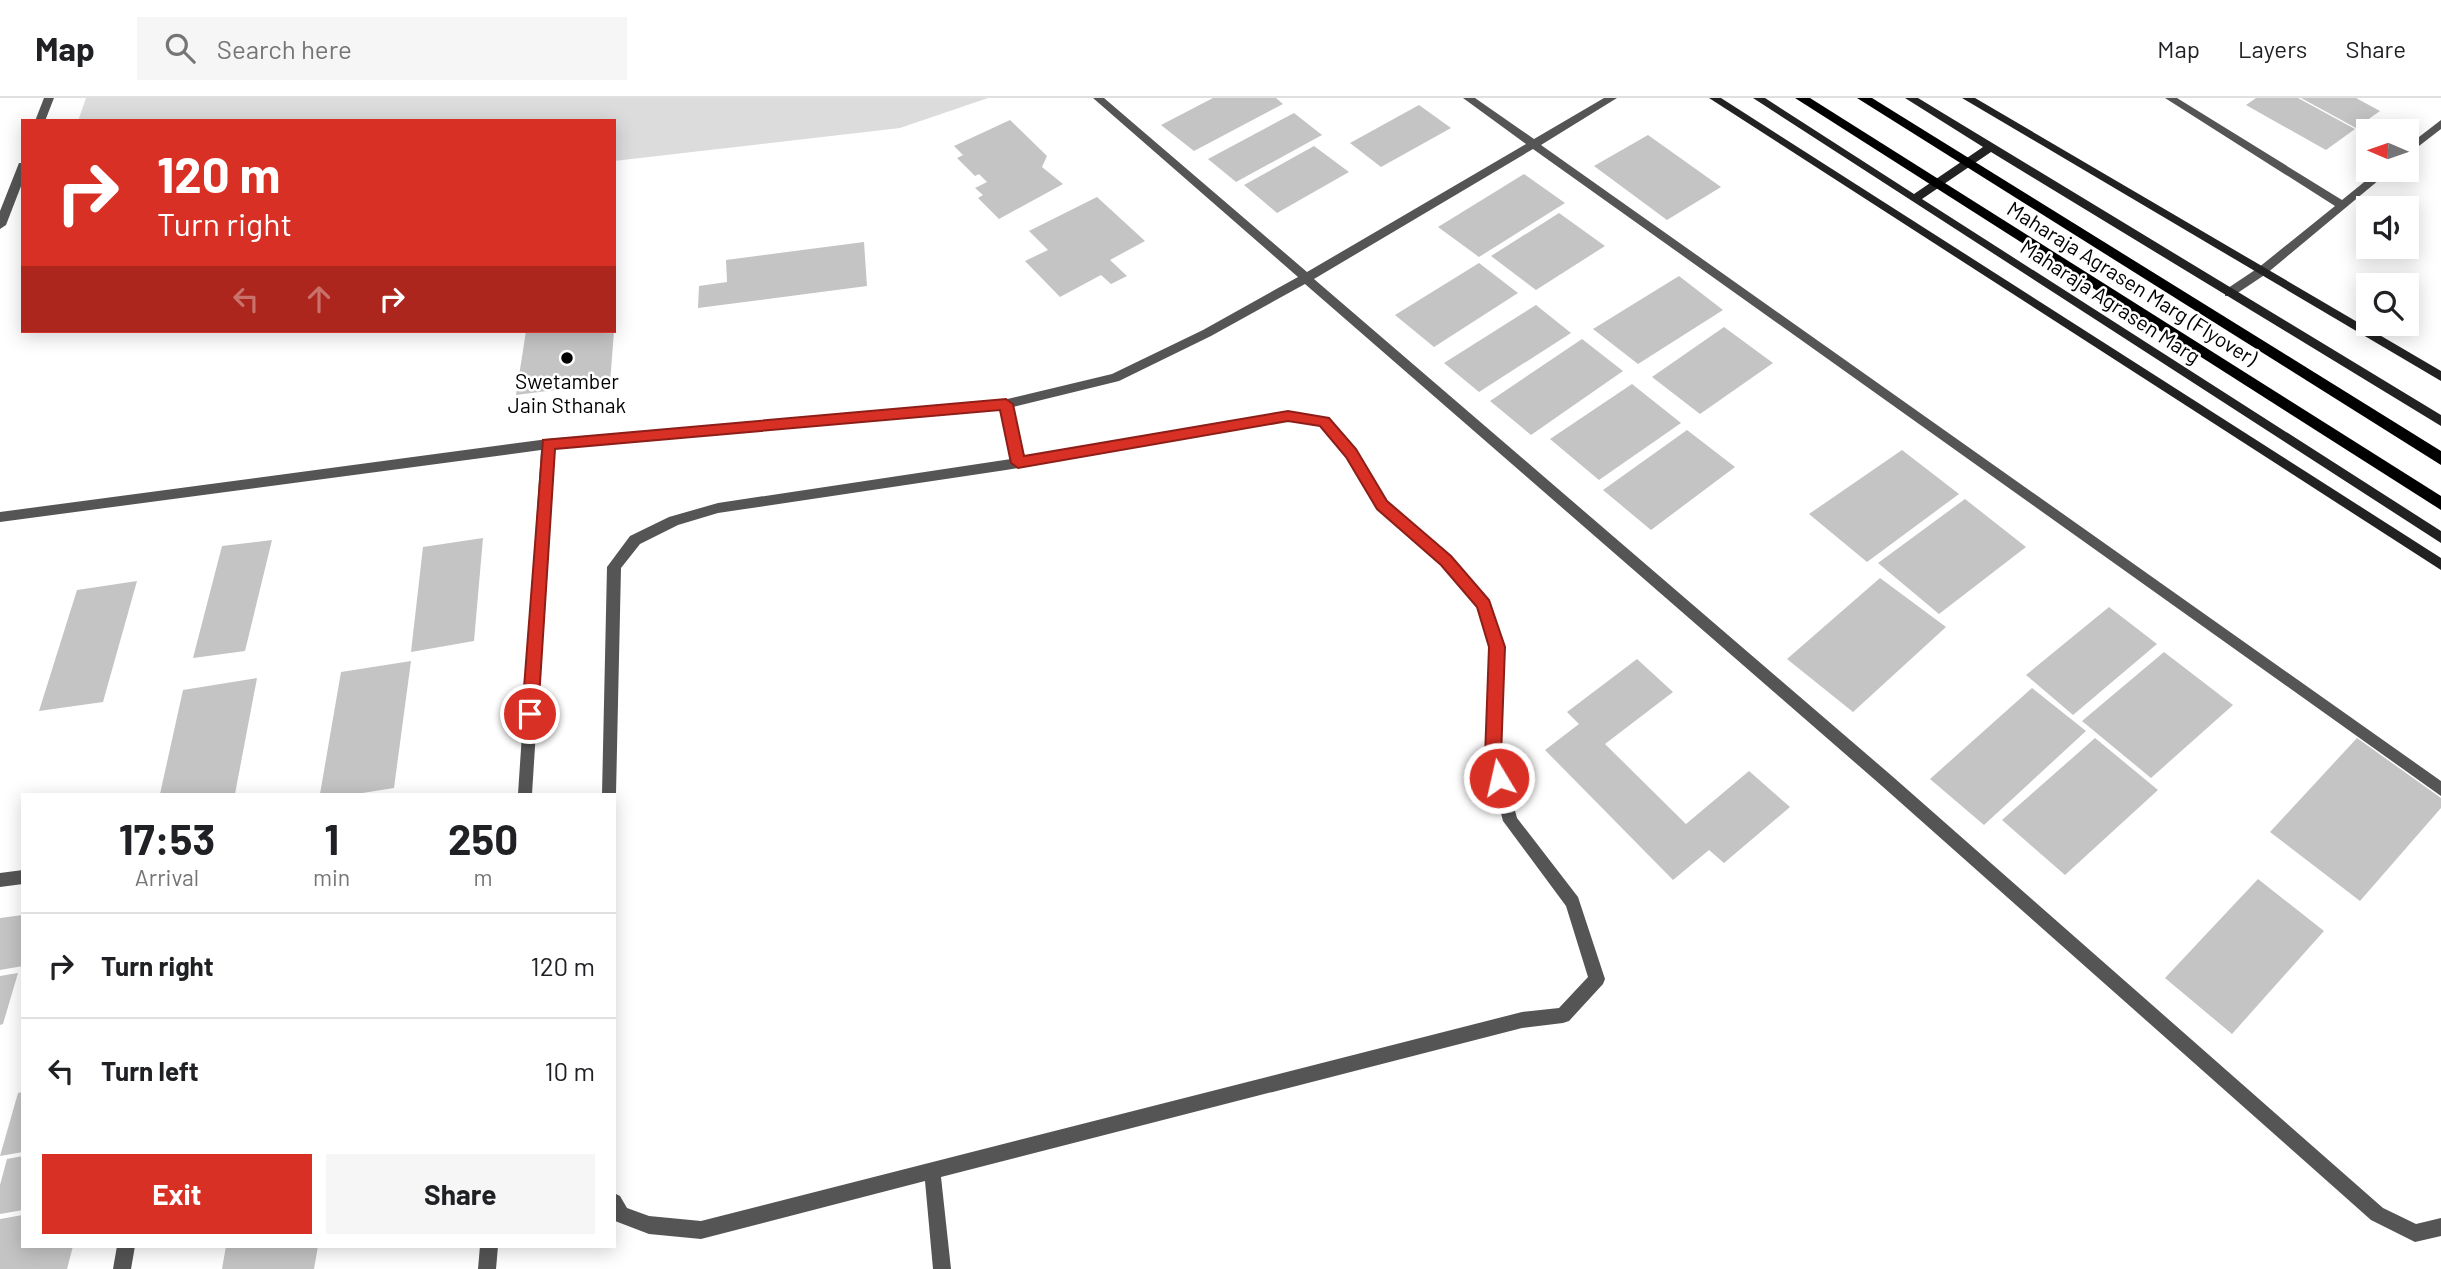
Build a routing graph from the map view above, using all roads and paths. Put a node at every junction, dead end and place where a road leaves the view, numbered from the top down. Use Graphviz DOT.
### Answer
graph roads {
  1 [pos="49,98"];
  2 [pos="1098,98"];
  3 [pos="1468,98"];
  4 [pos="1612,98"];
  5 [pos="1714,98"];
  6 [pos="1758,98"];
  7 [pos="1801,98"];
  8 [pos="1863,98"];
  9 [pos="1910,98"];
  10 [pos="1967,98"];
  11 [pos="2170,98"];
  12 [pos="41,119"];
  13 [pos="2441,123"];
  14 [pos="2419,142"];
  15 [pos="1533,145"];
  16 [pos="1991,147"];
  17 [pos="21,171"];
  18 [pos="2372,182"];
  19 [pos="1914,199"];
  20 [pos="2343,206"];
  21 [pos="0,225"];
  22 [pos="2262,271"];
  23 [pos="1306,278"];
  24 [pos="2229,293"];
  25 [pos="2441,377"];
  26 [pos="1006,404"];
  27 [pos="2441,421"];
  28 [pos="548,444"];
  29 [pos="2441,459"];
  30 [pos="1018,463"];
  31 [pos="2441,505"];
  32 [pos="0,517"];
  33 [pos="2441,538"];
  34 [pos="2441,565"];
  35 [pos="2441,789"];
  36 [pos="525,793"];
  37 [pos="610,793"];
  38 [pos="21,877"];
  39 [pos="0,880"];
  40 [pos="932,1171"];
  41 [pos="616,1206"];
  42 [pos="2441,1227"];
  43 [pos="126,1248"];
  44 [pos="489,1248"];
  45 [pos="121,1269"];
  46 [pos="487,1269"];
  47 [pos="942,1269"];
  1 -- 12 [label="street"];
  2 -- 23 [label="street"];
  3 -- 15 [label="street"];
  4 -- 15 [label="street"];
  5 -- 34 [label="main road"];
  6 -- 19 [label="main road, Maharaja Agrasen Marg"];
  7 -- 31 [label="main road, Maharaja Agrasen Marg (Flyover)"];
  8 -- 29 [label="main road, Maharaja Agrasen Marg (Flyover)"];
  9 -- 16 [label="main road"];
  10 -- 22 [label="main road"];
  11 -- 20 [label="street"];
  13 -- 14 [label="street"];
  15 -- 23 [label="street"];
  15 -- 35 [label="street"];
  16 -- 19 [label="main road"];
  16 -- 24 [label="main road"];
  17 -- 21 [label="street"];
  18 -- 20 [label="street"];
  19 -- 33 [label="main road, Maharaja Agrasen Marg"];
  20 -- 22 [label="street"];
  22 -- 24 [label="street"];
  22 -- 25 [label="main road"];
  23 -- 26 [label="street"];
  23 -- 42 [label="street"];
  24 -- 27 [label="main road"];
  26 -- 28 [label="street"];
  26 -- 30 [label="street"];
  28 -- 32 [label="street"];
  28 -- 36 [label="street"];
  30 -- 37 [label="street"];
  30 -- 40 [label="street"];
  38 -- 39 [label="street"];
  40 -- 41 [label="street"];
  40 -- 47 [label="street"];
  43 -- 45 [label="street"];
  44 -- 46 [label="street"];
}
